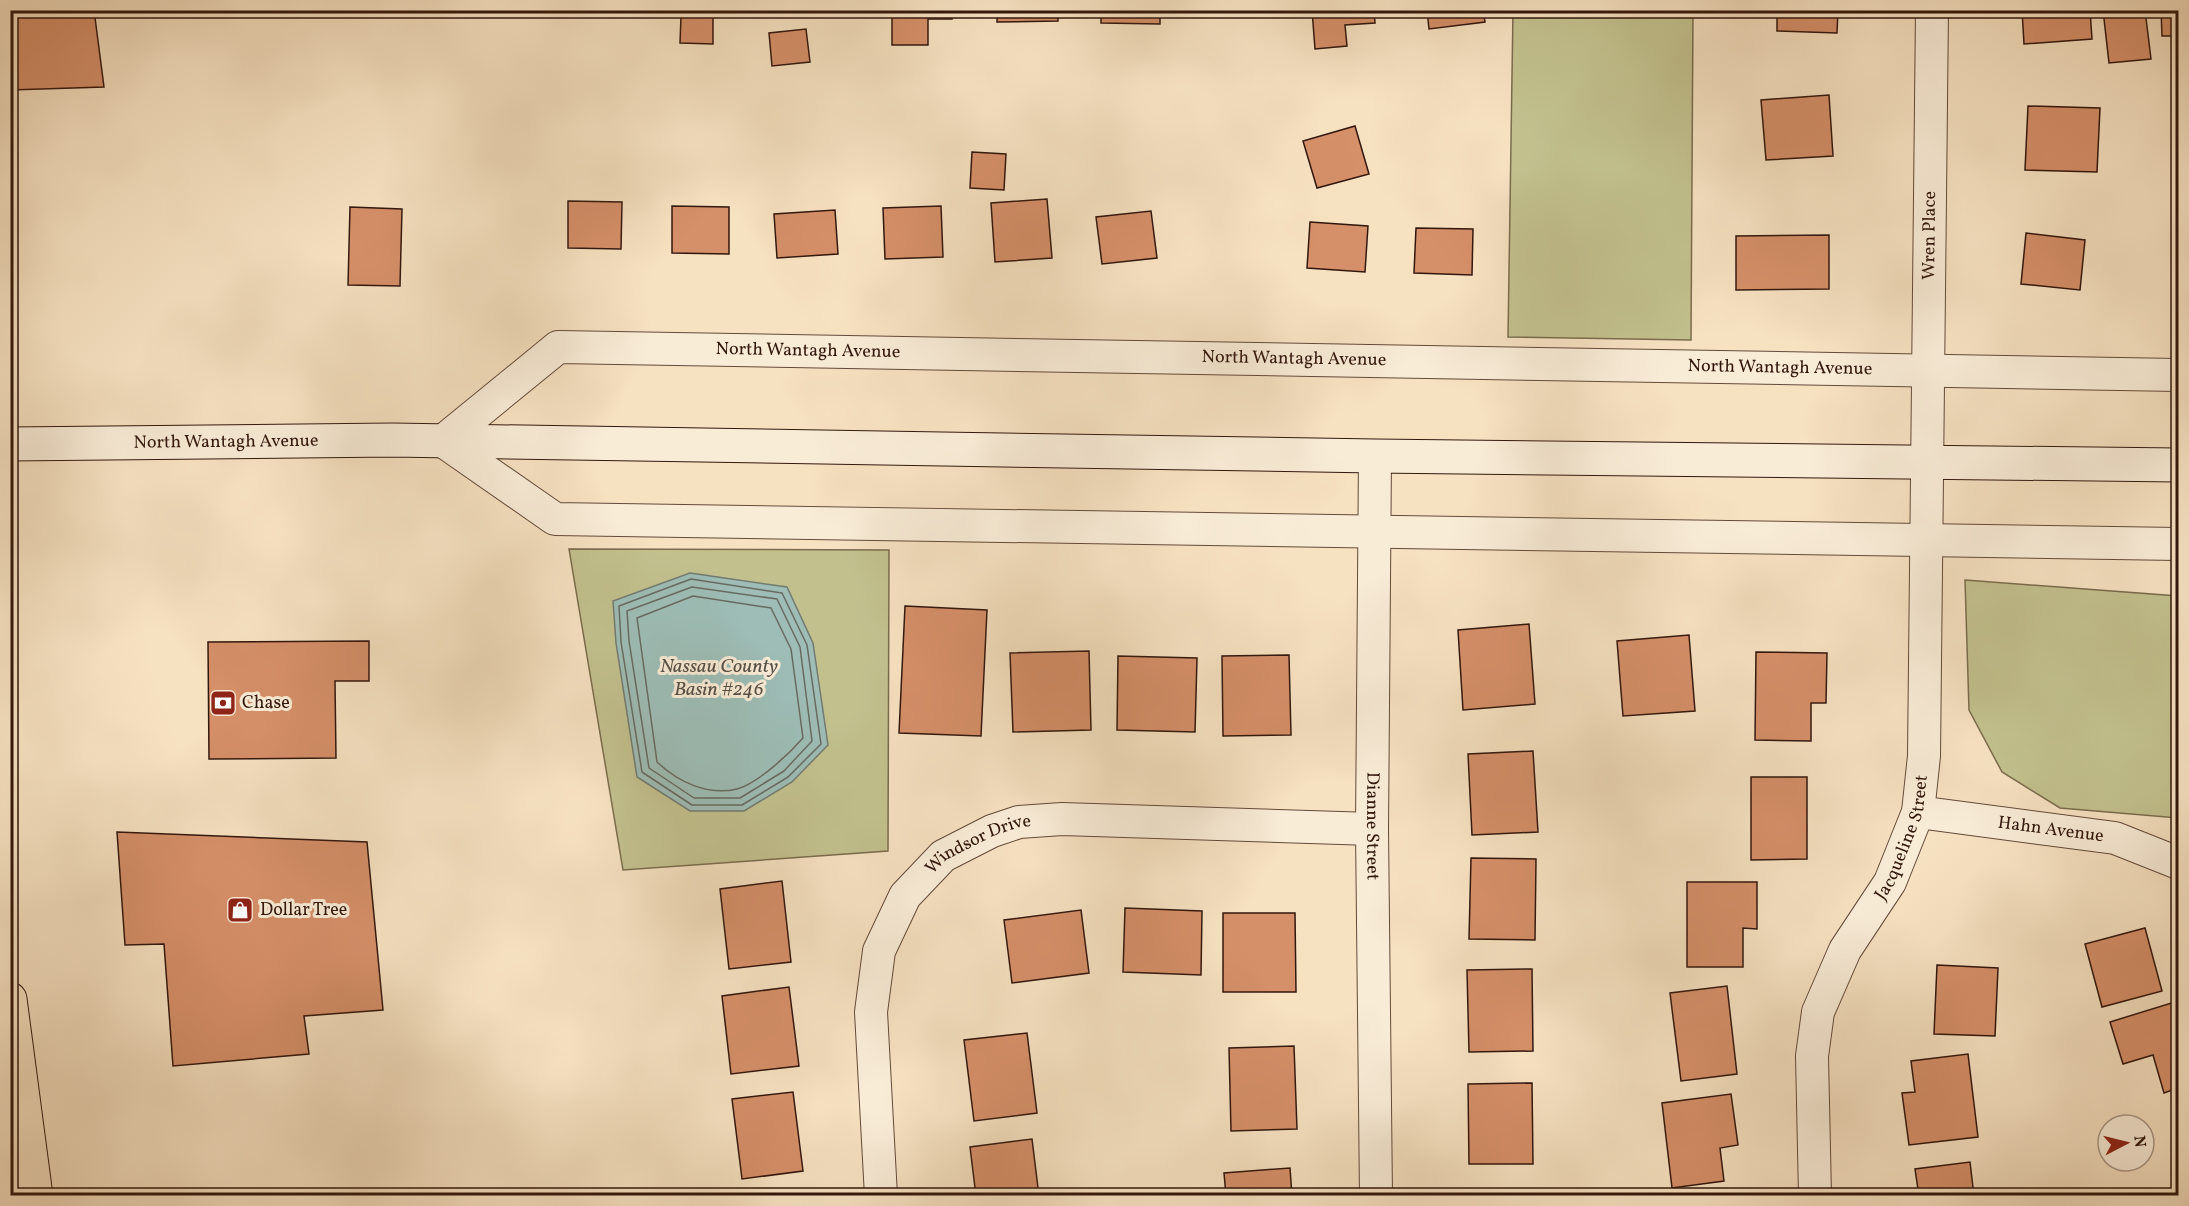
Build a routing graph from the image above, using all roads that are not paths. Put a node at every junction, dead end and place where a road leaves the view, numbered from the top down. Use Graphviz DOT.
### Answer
graph roads {
  1 [pos="1932,10"];
  2 [pos="1928,370"];
  3 [pos="2178,375"];
  4 [pos="443,441"];
  5 [pos="10,444"];
  6 [pos="1375,456"];
  7 [pos="1926,462"];
  8 [pos="2178,465"];
  9 [pos="1375,531"];
  10 [pos="1926,540"];
  11 [pos="2178,544"];
  12 [pos="1918,812"];
  13 [pos="1372,829"];
  14 [pos="2178,863"];
  15 [pos="10,999"];
  16 [pos="36,1196"];
  17 [pos="881,1196"];
  18 [pos="1376,1196"];
  19 [pos="1815,1196"];
  1 -- 2 [label="street, Wren Place"];
  2 -- 3 [label="street, North Wantagh Avenue"];
  2 -- 4 [label="street, North Wantagh Avenue"];
  2 -- 7 [label="street, Wren Place"];
  4 -- 5 [label="main road, North Wantagh Avenue"];
  4 -- 6 [label="main road, North Wantagh Avenue"];
  4 -- 9 [label="street"];
  6 -- 7 [label="main road, North Wantagh Avenue"];
  6 -- 9 [label="street, Dianne Street"];
  7 -- 8 [label="main road, North Wantagh Avenue"];
  7 -- 10 [label="street, Jacqueline Street"];
  9 -- 10 [label="street"];
  9 -- 13 [label="street, Dianne Street"];
  10 -- 11 [label="street"];
  10 -- 12 [label="street, Jacqueline Street"];
  12 -- 14 [label="street, Hahn Avenue"];
  12 -- 19 [label="street, Jacqueline Street"];
  13 -- 17 [label="street, Windsor Drive"];
  13 -- 18 [label="street, Dianne Street"];
  15 -- 16 [label="main road"];
}
